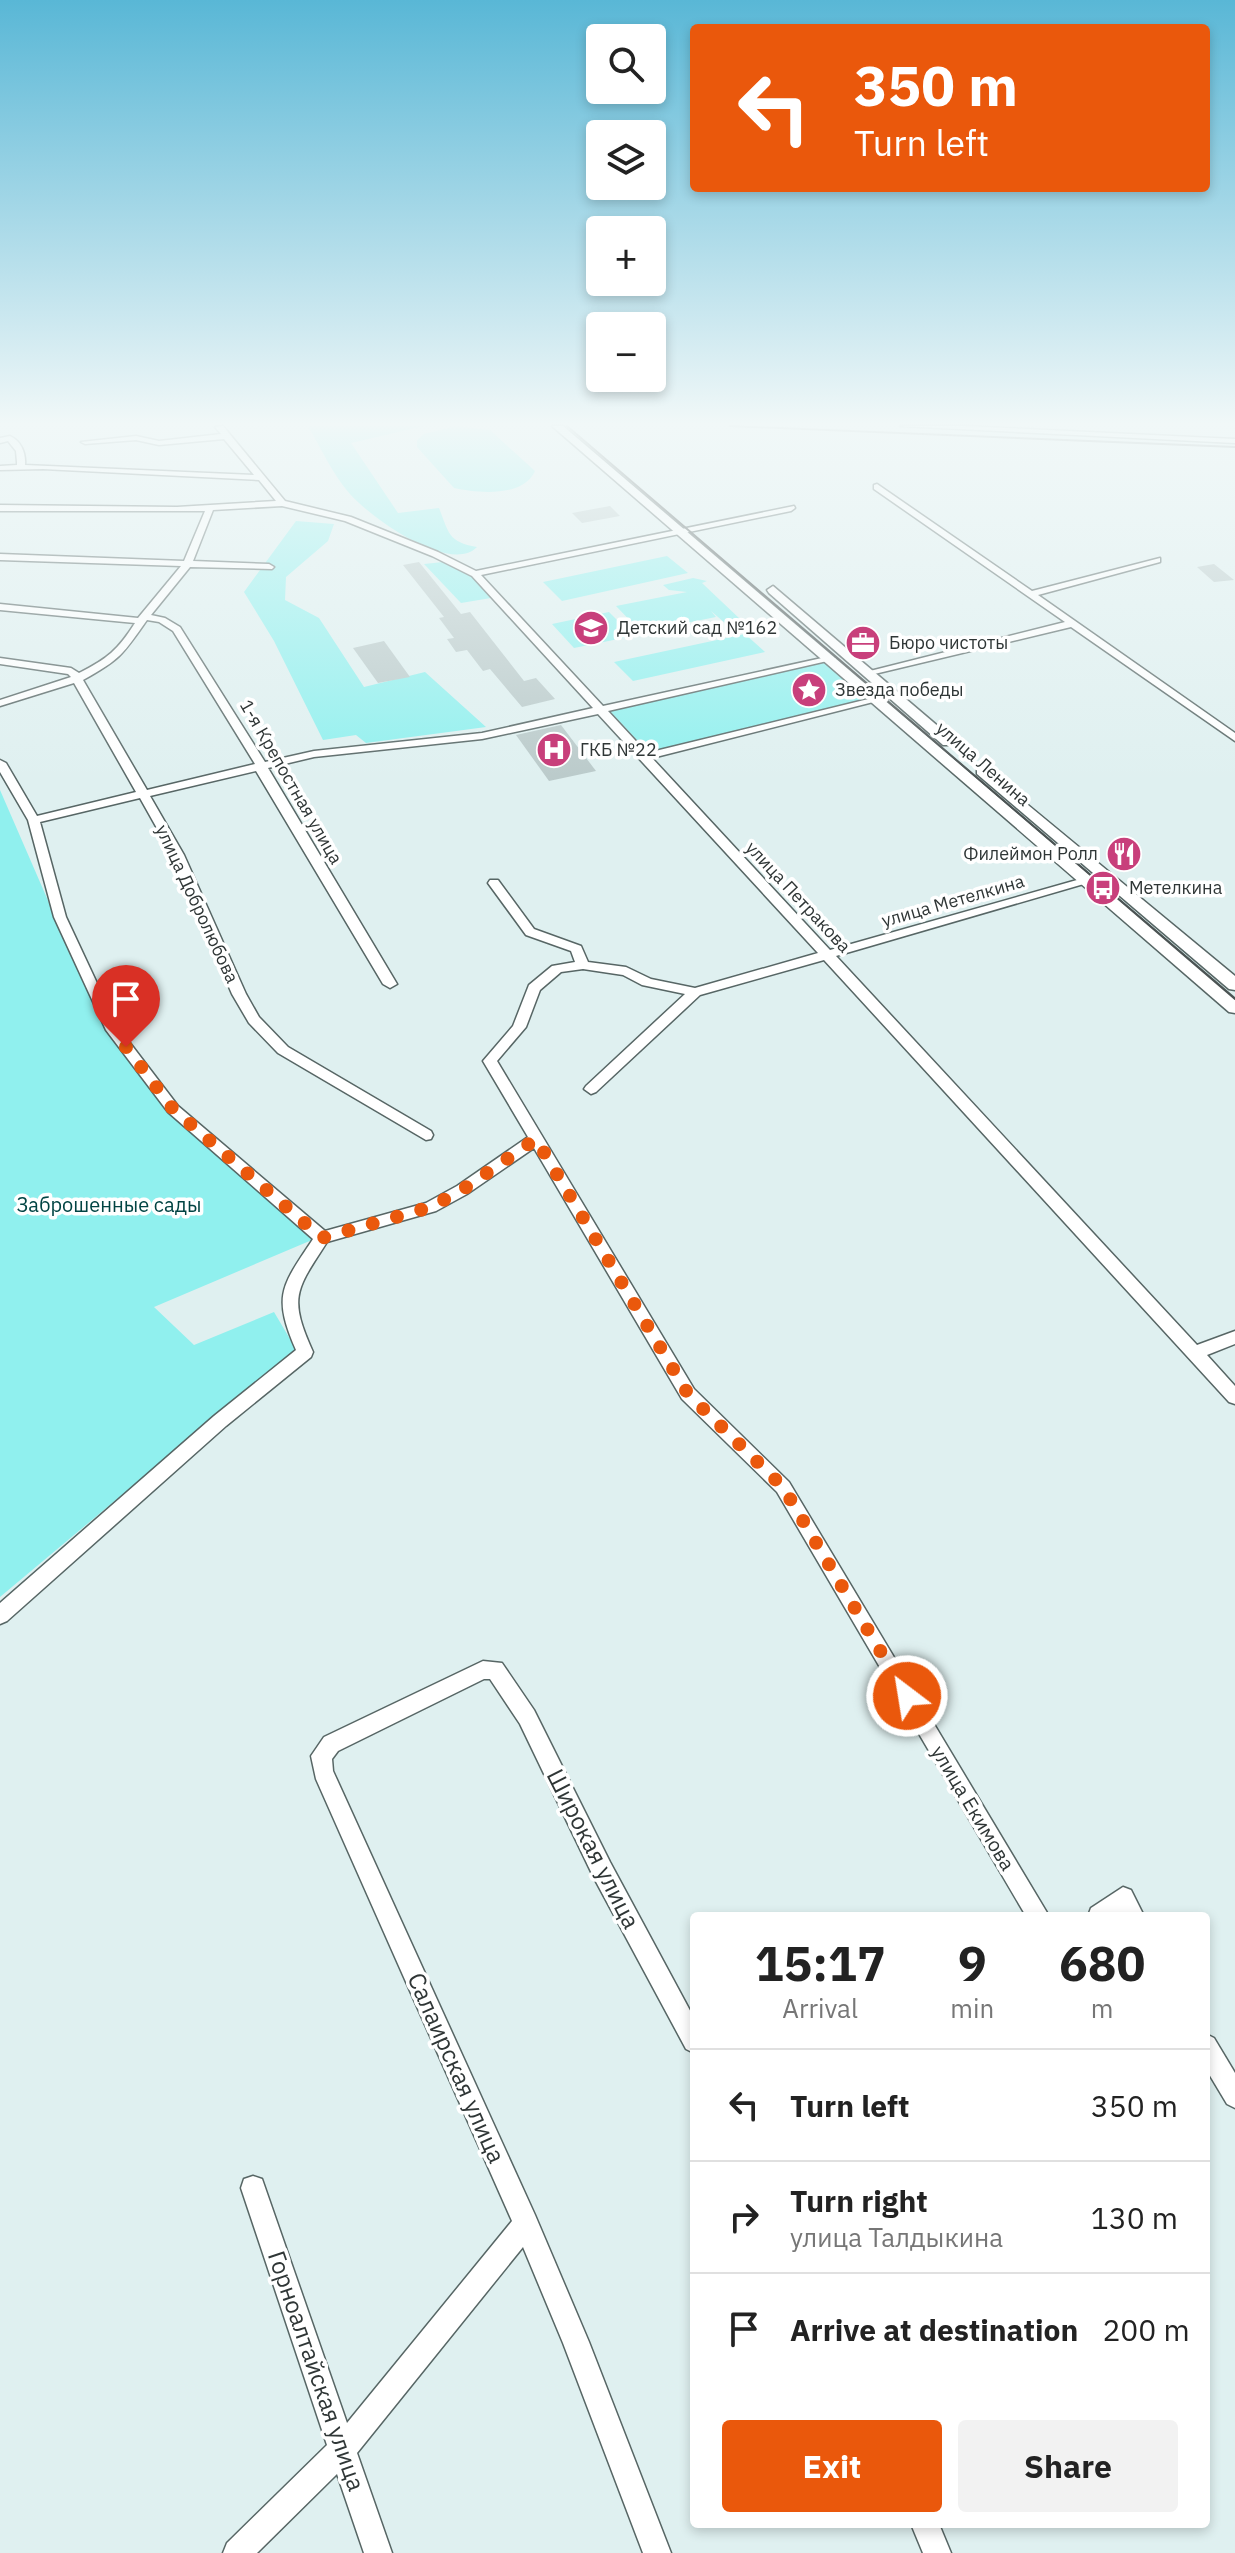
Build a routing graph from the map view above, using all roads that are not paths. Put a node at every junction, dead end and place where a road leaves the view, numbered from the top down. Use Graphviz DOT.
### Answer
graph roads {
  1 [pos="195,545"];
  2 [pos="411,545"];
  3 [pos="618,545"];
  4 [pos="698,545"];
  5 [pos="961,545"];
  6 [pos="0,557"];
  7 [pos="1157,560"];
  8 [pos="187,565"];
  9 [pos="269,567"];
  10 [pos="475,574"];
  11 [pos="763,583"];
  12 [pos="1031,594"];
  13 [pos="0,607"];
  14 [pos="143,619"];
  15 [pos="1073,623"];
  16 [pos="831,659"];
  17 [pos="0,661"];
  18 [pos="870,674"];
  19 [pos="76,679"];
  20 [pos="893,694"];
  21 [pos="876,699"];
  22 [pos="0,703"];
  23 [pos="601,710"];
  24 [pos="1235,738"];
  25 [pos="644,757"];
  26 [pos="0,763"];
  27 [pos="262,766"];
  28 [pos="147,796"];
  29 [pos="34,820"];
  30 [pos="1088,881"];
  31 [pos="494,883"];
  32 [pos="829,956"];
  33 [pos="583,965"];
  34 [pos="390,984"];
  35 [pos="1235,985"];
  36 [pos="695,992"];
  37 [pos="1235,1008"];
  38 [pos="591,1089"];
  39 [pos="426,1135"];
  40 [pos="536,1139"];
  41 [pos="322,1238"];
  42 [pos="1235,1337"];
  43 [pos="1195,1353"];
  44 [pos="1235,1397"];
  45 [pos="0,1615"];
  46 [pos="483,1670"];
  47 [pos="1036,1912"];
  48 [pos="690,2034"];
  49 [pos="1210,2053"];
  50 [pos="1235,2096"];
  51 [pos="253,2188"];
  52 [pos="526,2224"];
  53 [pos="343,2449"];
  54 [pos="927,2528"];
  55 [pos="237,2553"];
  56 [pos="378,2553"];
  57 [pos="657,2553"];
  58 [pos="937,2553"];
  1 -- 8 [label="street"];
  2 -- 10 [label="street, улица Петракова"];
  3 -- 10 [label="street"];
  4 -- 16 [label="main road, улица Ленина"];
  5 -- 12 [label="street"];
  6 -- 8 [label="street"];
  7 -- 12 [label="street"];
  8 -- 9 [label="street"];
  8 -- 14 [label="street"];
  10 -- 23 [label="street, улица Петракова"];
  11 -- 18 [label="main road, улица Ленина"];
  12 -- 15 [label="street"];
  13 -- 14 [label="street, 1-я Крепостная улица"];
  14 -- 19 [label="street"];
  14 -- 27 [label="street, 1-я Крепостная улица"];
  15 -- 18 [label="street"];
  15 -- 24 [label="street"];
  16 -- 21 [label="main road, улица Ленина"];
  16 -- 23 [label="street"];
  17 -- 19 [label="street"];
  18 -- 20 [label="main road, улица Ленина"];
  19 -- 22 [label="street"];
  19 -- 28 [label="street, улица Добролюбова"];
  20 -- 21 [label="street"];
  20 -- 35 [label="main road, улица Ленина"];
  21 -- 25 [label="street"];
  21 -- 30 [label="main road, улица Ленина"];
  23 -- 25 [label="street, улица Петракова"];
  23 -- 27 [label="street"];
  25 -- 32 [label="street, улица Петракова"];
  26 -- 29 [label="street"];
  27 -- 28 [label="street"];
  27 -- 34 [label="street, 1-я Крепостная улица"];
  28 -- 29 [label="street"];
  28 -- 39 [label="street, улица Добролюбова"];
  29 -- 41 [label="street"];
  30 -- 32 [label="street, улица Метелкина"];
  30 -- 37 [label="main road, улица Ленина"];
  31 -- 33 [label="street"];
  32 -- 36 [label="street, улица Метелкина"];
  32 -- 43 [label="street, улица Петракова"];
  33 -- 36 [label="street"];
  33 -- 40 [label="street, улица Екимова"];
  36 -- 38 [label="street"];
  40 -- 41 [label="street"];
  40 -- 47 [label="street, улица Екимова"];
  41 -- 45 [label="street"];
  42 -- 43 [label="street"];
  43 -- 44 [label="street, улица Петракова"];
  46 -- 48 [label="street, Широкая улица"];
  46 -- 52 [label="street, Салаирская улица"];
  49 -- 50 [label="street"];
  51 -- 53 [label="street, Горноалтайская улица"];
  52 -- 53 [label="street"];
  52 -- 57 [label="street, Салаирская улица"];
  53 -- 55 [label="street"];
  53 -- 56 [label="street, Горноалтайская улица"];
  54 -- 58 [label="street"];
}
